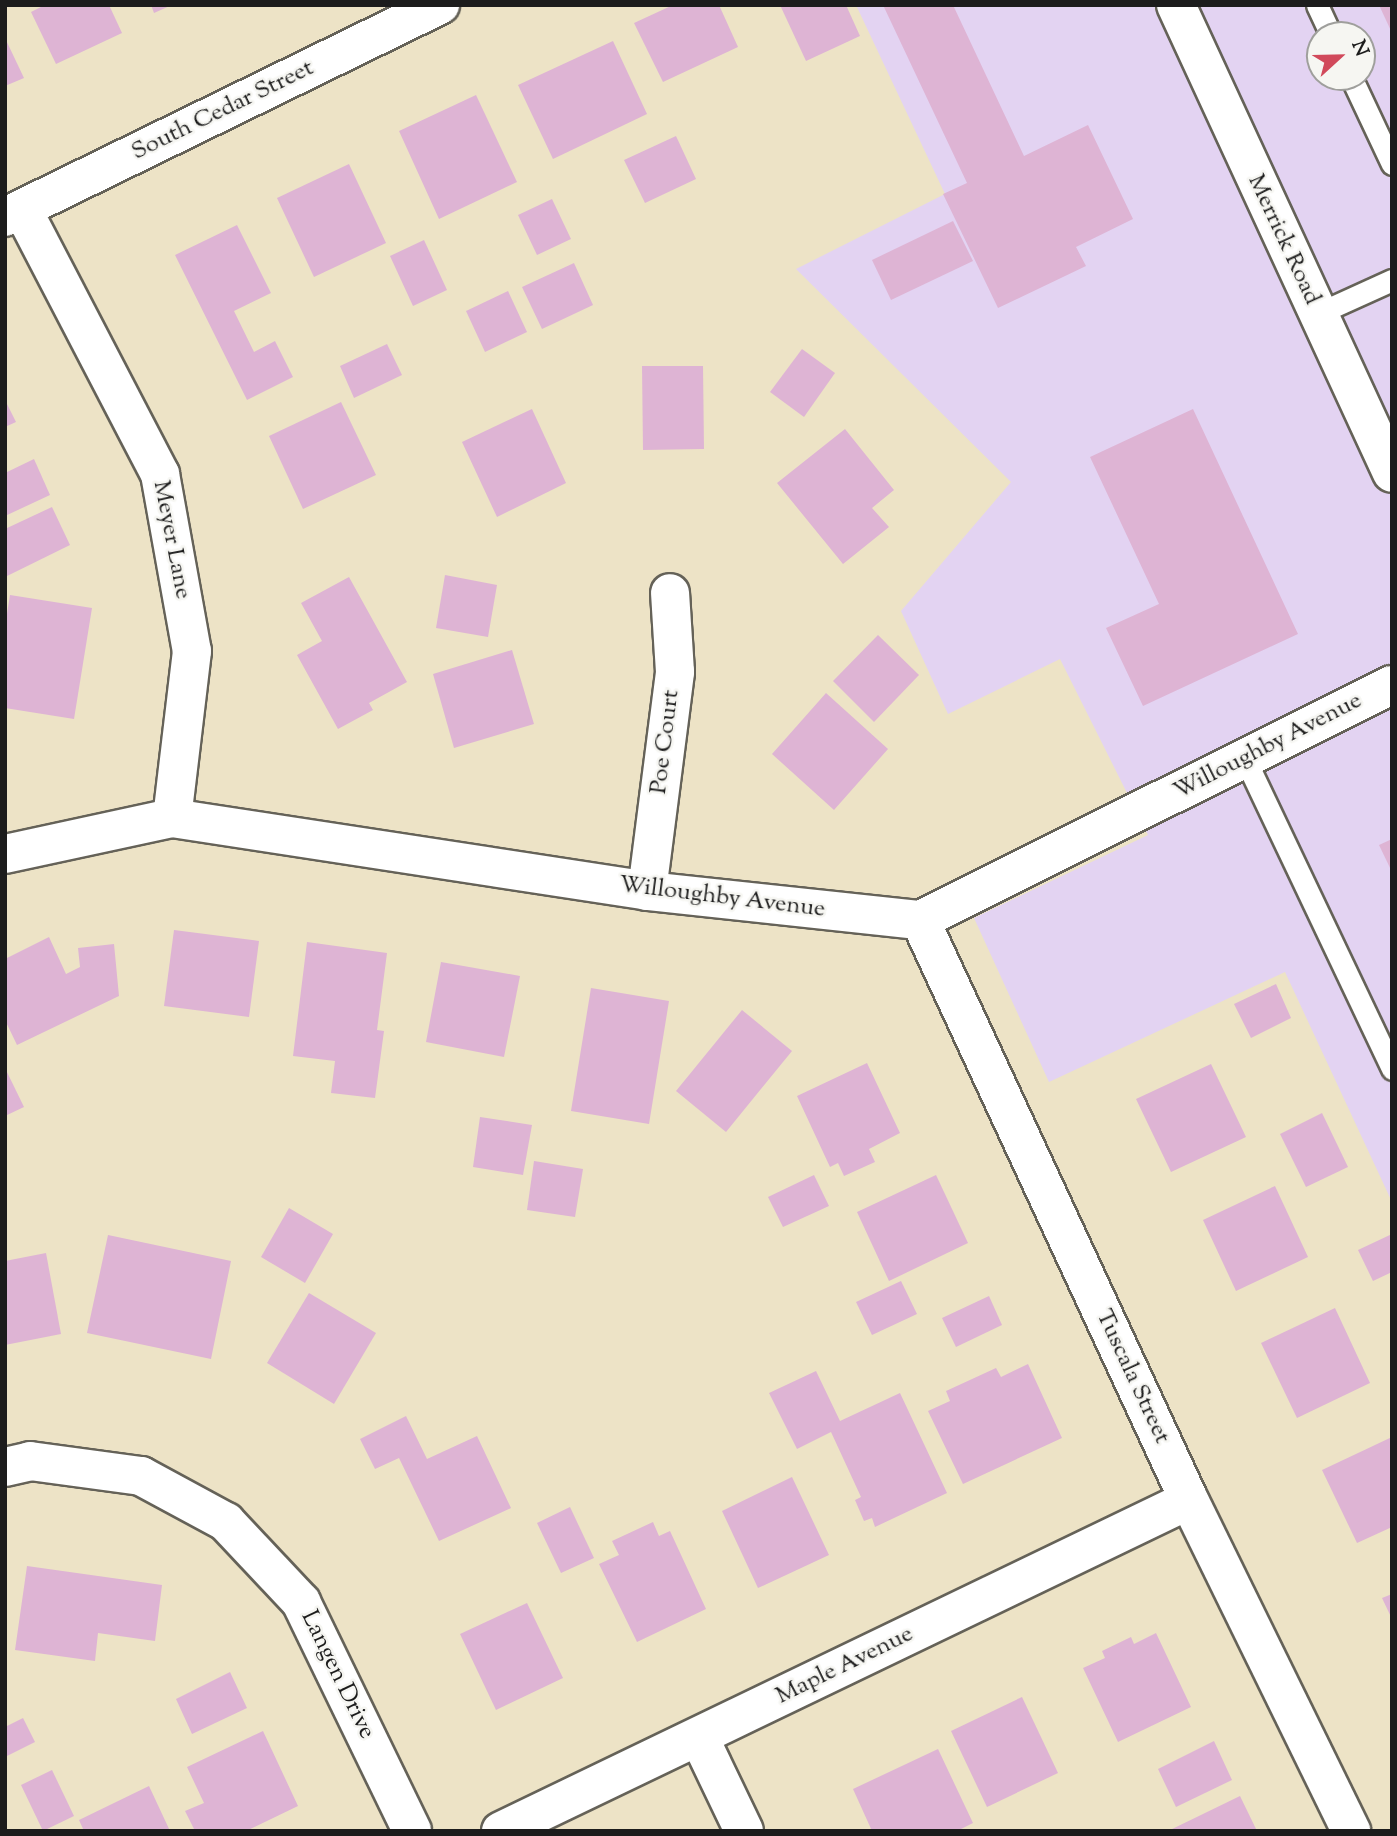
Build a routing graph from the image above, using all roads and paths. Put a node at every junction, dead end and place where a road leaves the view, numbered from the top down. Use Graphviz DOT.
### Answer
graph roads {
  1 [pos="440,5"];
  2 [pos="1176,5"];
  3 [pos="1317,5"];
  4 [pos="1324,21"];
  5 [pos="1358,91"];
  6 [pos="1392,163"];
  7 [pos="14,213"];
  8 [pos="1392,280"];
  9 [pos="1317,314"];
  10 [pos="1392,473"];
  11 [pos="670,593"];
  12 [pos="1392,685"];
  13 [pos="1245,760"];
  14 [pos="173,818"];
  15 [pos="5,854"];
  16 [pos="647,891"];
  17 [pos="920,920"];
  18 [pos="1392,1069"];
  19 [pos="5,1467"];
  20 [pos="1189,1500"];
  21 [pos="699,1737"];
  22 [pos="412,1831"];
  23 [pos="501,1831"];
  24 [pos="744,1831"];
  25 [pos="1351,1831"];
  1 -- 7 [label="street, South Cedar Street"];
  2 -- 9 [label="street, Merrick Road"];
  3 -- 4 [label="lane"];
  5 -- 6 [label="lane"];
  7 -- 14 [label="street, Meyer Lane"];
  8 -- 9 [label="lane"];
  9 -- 10 [label="street, Merrick Road"];
  11 -- 16 [label="street, Poe Court"];
  12 -- 13 [label="street, Willoughby Avenue"];
  13 -- 17 [label="street, Willoughby Avenue"];
  13 -- 18 [label="lane"];
  14 -- 15 [label="street, Willoughby Avenue"];
  14 -- 16 [label="street, Willoughby Avenue"];
  16 -- 17 [label="street, Willoughby Avenue"];
  17 -- 20 [label="street, Tuscala Street"];
  19 -- 22 [label="street, Langen Drive"];
  20 -- 21 [label="street, Maple Avenue"];
  20 -- 25 [label="street, Tuscala Street"];
  21 -- 23 [label="street, Maple Avenue"];
  21 -- 24 [label="street"];
}
